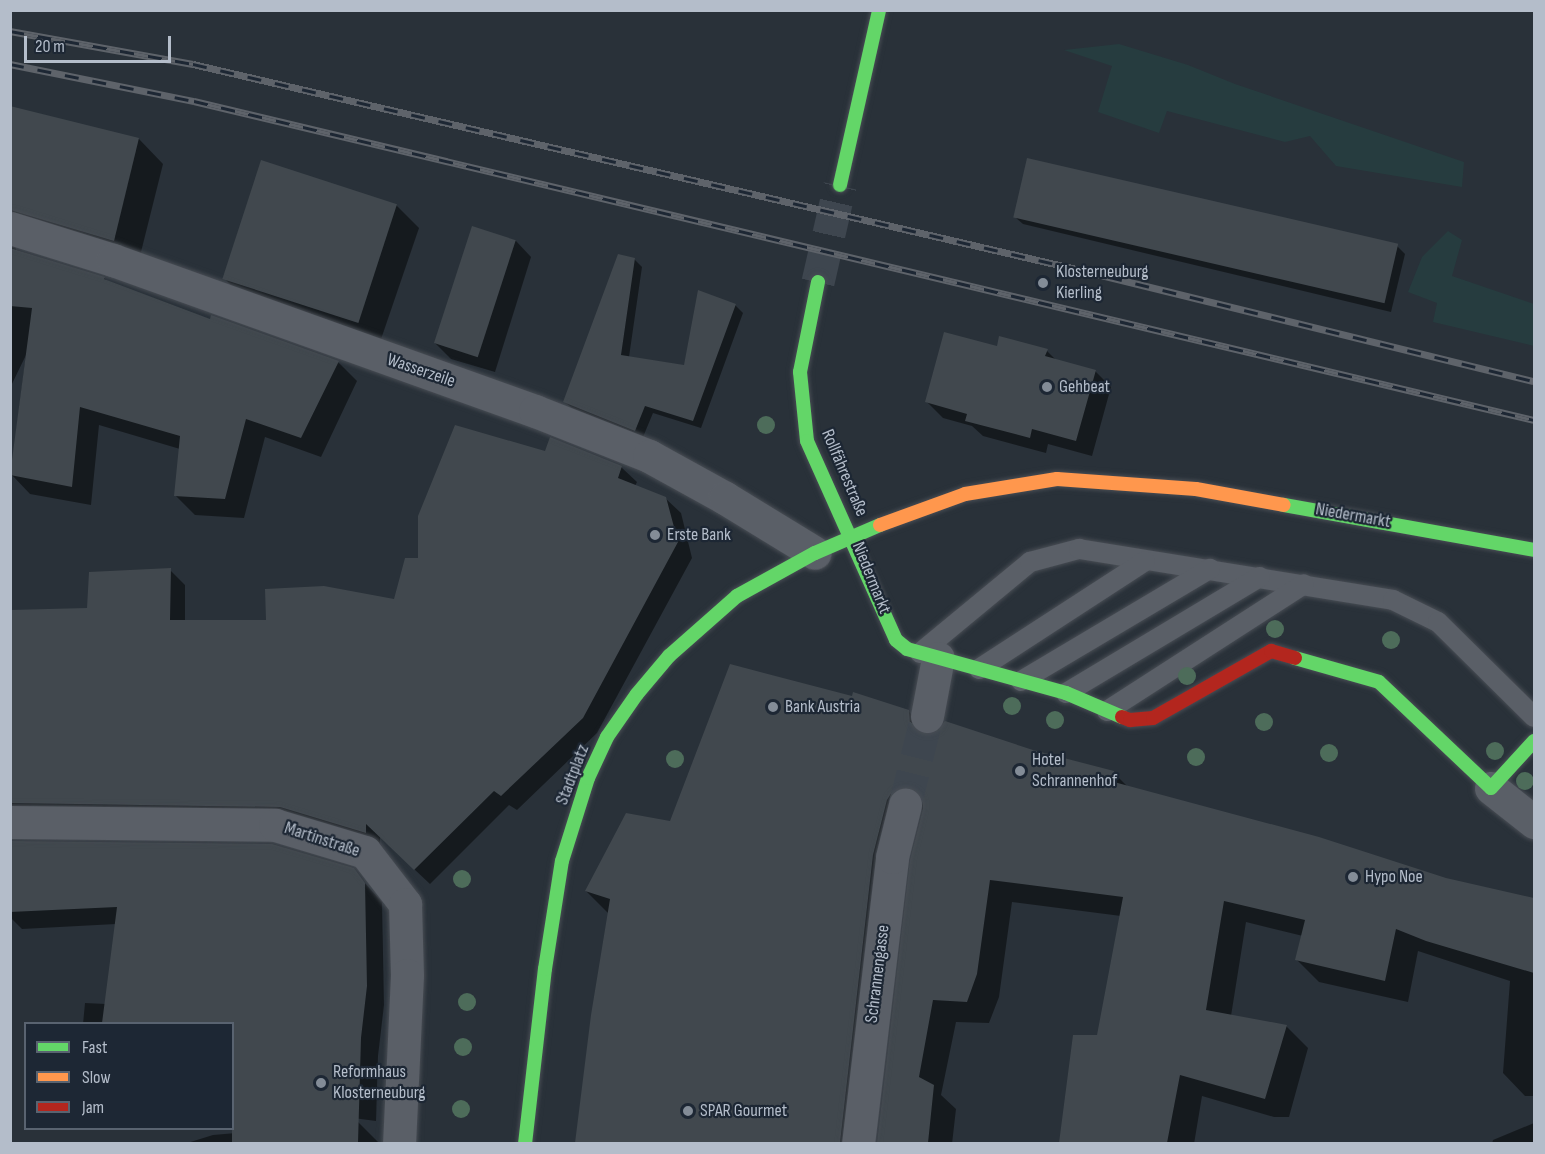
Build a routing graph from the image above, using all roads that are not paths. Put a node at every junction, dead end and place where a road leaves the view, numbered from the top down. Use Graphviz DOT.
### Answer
graph roads {
  1 [pos="879,10"];
  2 [pos="840,185"];
  3 [pos="10,228"];
  4 [pos="818,282"];
  5 [pos="852,536"];
  6 [pos="1534,550"];
  7 [pos="815,553"];
  8 [pos="1145,561"];
  9 [pos="1210,570"];
  10 [pos="1260,577"];
  11 [pos="1304,584"];
  12 [pos="929,655"];
  13 [pos="979,669"];
  14 [pos="1020,681"];
  15 [pos="1066,693"];
  16 [pos="1107,711"];
  17 [pos="927,716"];
  18 [pos="1534,717"];
  19 [pos="1534,741"];
  20 [pos="1491,788"];
  21 [pos="905,805"];
  22 [pos="10,822"];
  23 [pos="1534,822"];
  24 [pos="399,1143"];
  25 [pos="525,1143"];
  26 [pos="858,1143"];
  1 -- 2 [label="street"];
  3 -- 7 [label="street, Wasserzeile"];
  4 -- 5 [label="street, Rollfährestraße"];
  5 -- 6 [label="street, Niedermarkt"];
  5 -- 7 [label="street, Stadtplatz"];
  5 -- 12 [label="street, Niedermarkt"];
  7 -- 25 [label="street, Stadtplatz"];
  8 -- 9 [label="lane"];
  8 -- 12 [label="lane"];
  8 -- 13 [label="lane"];
  9 -- 10 [label="lane"];
  9 -- 14 [label="lane"];
  10 -- 11 [label="lane"];
  10 -- 15 [label="lane"];
  11 -- 16 [label="lane"];
  11 -- 18 [label="lane"];
  12 -- 13 [label="street, Niedermarkt"];
  12 -- 17 [label="street"];
  13 -- 14 [label="street, Niedermarkt"];
  14 -- 15 [label="street, Niedermarkt"];
  15 -- 16 [label="street, Niedermarkt"];
  16 -- 20 [label="street, Niedermarkt"];
  19 -- 20 [label="street"];
  20 -- 23 [label="street, Niedermarkt"];
  21 -- 26 [label="street, Schrannengasse"];
  22 -- 24 [label="street, Martinstraße"];
}
